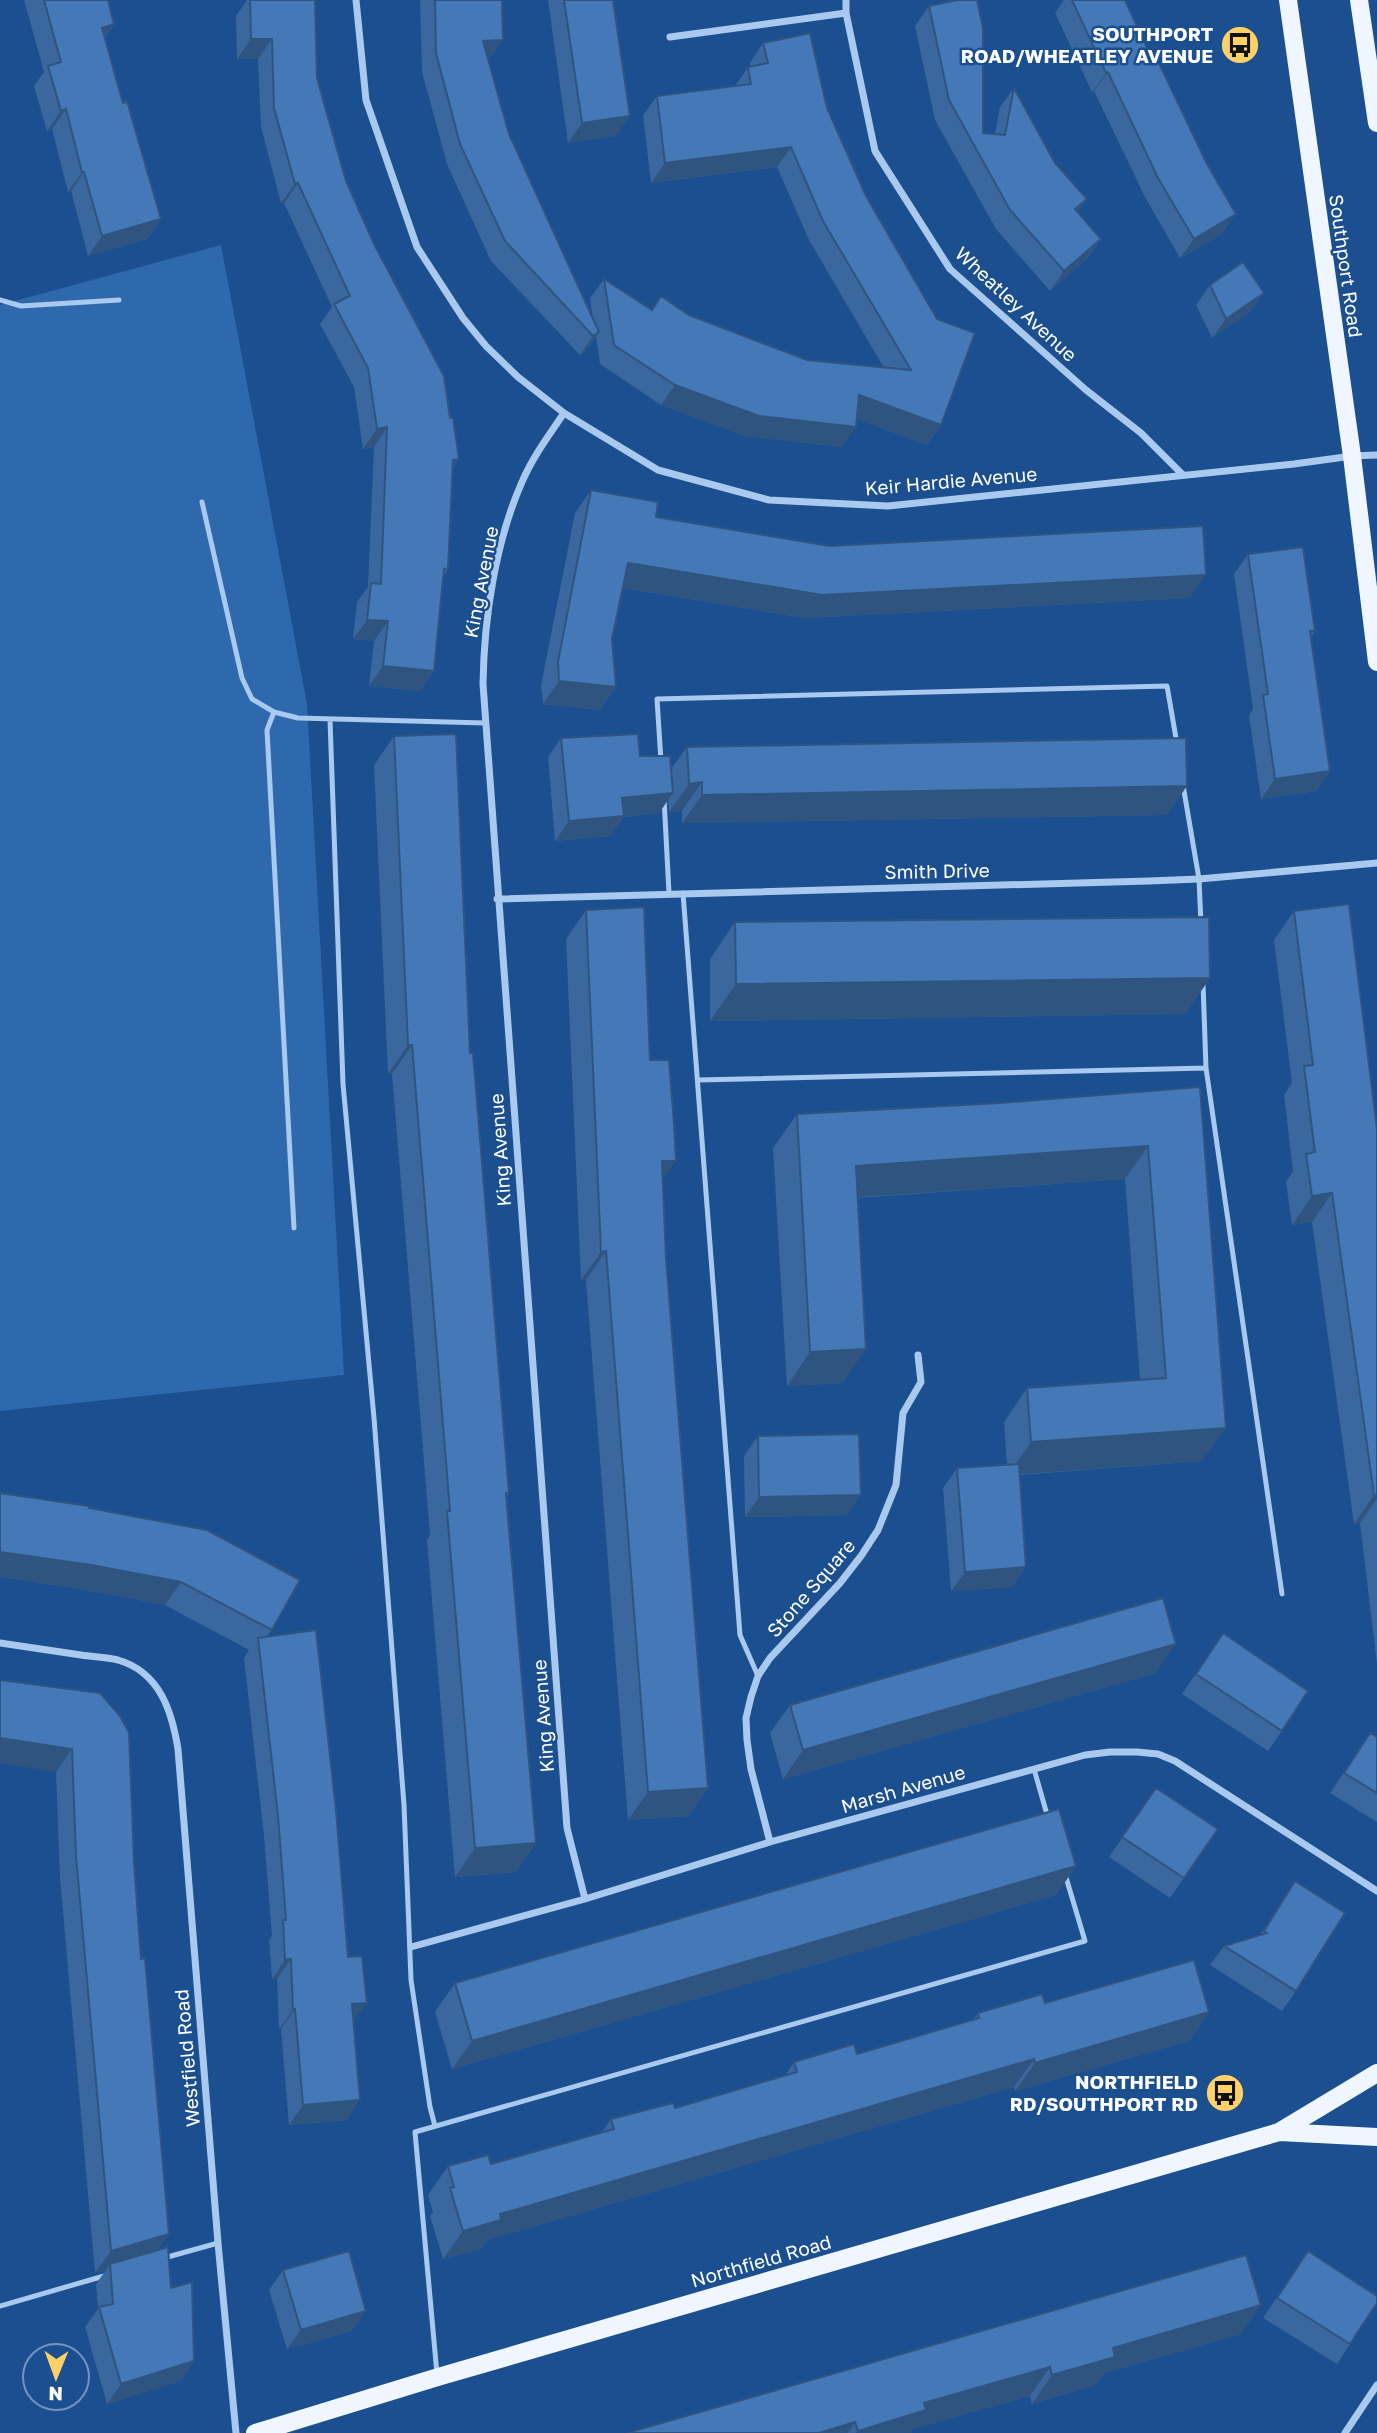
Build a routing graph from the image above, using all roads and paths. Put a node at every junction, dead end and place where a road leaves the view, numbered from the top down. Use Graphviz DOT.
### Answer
graph roads {
  1 [pos="356,0"];
  2 [pos="846,0"];
  3 [pos="1287,0"];
  4 [pos="1360,0"];
  5 [pos="846,13"];
  6 [pos="670,37"];
  7 [pos="1377,123"];
  8 [pos="0,300"];
  9 [pos="118,300"];
  10 [pos="564,413"];
  11 [pos="1377,455"];
  12 [pos="1352,456"];
  13 [pos="1183,475"];
  14 [pos="202,502"];
  15 [pos="1377,662"];
  16 [pos="274,712"];
  17 [pos="331,720"];
  18 [pos="485,723"];
  19 [pos="1178,751"];
  20 [pos="662,766"];
  21 [pos="1182,777"];
  22 [pos="663,793"];
  23 [pos="1377,863"];
  24 [pos="1199,879"];
  25 [pos="683,892"];
  26 [pos="669,893"];
  27 [pos="497,899"];
  28 [pos="1202,937"];
  29 [pos="1203,976"];
  30 [pos="1206,1068"];
  31 [pos="698,1080"];
  32 [pos="294,1228"];
  33 [pos="918,1355"];
  34 [pos="1282,1594"];
  35 [pos="0,1643"];
  36 [pos="758,1676"];
  37 [pos="1034,1769"];
  38 [pos="1050,1824"];
  39 [pos="770,1842"];
  40 [pos="1061,1863"];
  41 [pos="1377,1891"];
  42 [pos="585,1899"];
  43 [pos="411,1947"];
  44 [pos="1377,2073"];
  45 [pos="435,2126"];
  46 [pos="1279,2132"];
  47 [pos="1377,2137"];
  48 [pos="218,2243"];
  49 [pos="154,2261"];
  50 [pos="116,2273"];
  51 [pos="0,2306"];
  52 [pos="438,2377"];
  53 [pos="1377,2385"];
  54 [pos="236,2433"];
  55 [pos="255,2433"];
  56 [pos="1345,2433"];
  1 -- 10 [label="street, Keir Hardie Avenue"];
  2 -- 5 [label="street, Wheatley Avenue"];
  3 -- 12 [label="main road, Southport Road"];
  4 -- 7 [label="main road"];
  5 -- 6 [label="street"];
  5 -- 13 [label="street, Wheatley Avenue"];
  8 -- 9 [label="lane"];
  10 -- 13 [label="street, Keir Hardie Avenue"];
  10 -- 18 [label="street, King Avenue"];
  11 -- 12 [label="street, Keir Hardie Avenue"];
  12 -- 13 [label="street, Keir Hardie Avenue"];
  12 -- 15 [label="main road, Southport Road"];
  14 -- 16 [label="lane"];
  16 -- 17 [label="lane"];
  16 -- 32 [label="lane"];
  17 -- 18 [label="lane"];
  17 -- 43 [label="lane"];
  18 -- 27 [label="street, King Avenue"];
  19 -- 20 [label="lane"];
  21 -- 24 [label="lane"];
  22 -- 26 [label="lane"];
  23 -- 24 [label="street, Smith Drive"];
  24 -- 25 [label="street, Smith Drive"];
  24 -- 28 [label="lane"];
  25 -- 26 [label="street, Smith Drive"];
  25 -- 31 [label="lane"];
  26 -- 27 [label="street, Smith Drive"];
  27 -- 42 [label="street, King Avenue"];
  29 -- 30 [label="lane"];
  30 -- 31 [label="lane"];
  30 -- 34 [label="lane"];
  31 -- 36 [label="lane"];
  33 -- 36 [label="street, Stone Square"];
  35 -- 48 [label="street, Westfield Road"];
  36 -- 39 [label="street, Stone Square"];
  37 -- 38 [label="lane"];
  37 -- 39 [label="street, Marsh Avenue"];
  37 -- 41 [label="street, Marsh Avenue"];
  39 -- 42 [label="street, Marsh Avenue"];
  40 -- 45 [label="lane"];
  42 -- 43 [label="street, Marsh Avenue"];
  43 -- 45 [label="lane"];
  44 -- 46 [label="main road, Northfield Road"];
  45 -- 52 [label="lane"];
  46 -- 47 [label="main road, Northfield Road"];
  46 -- 52 [label="main road, Northfield Road"];
  48 -- 49 [label="lane"];
  48 -- 54 [label="street, Westfield Road"];
  50 -- 51 [label="lane"];
  52 -- 55 [label="main road, Northfield Road"];
  53 -- 56 [label="street"];
}
